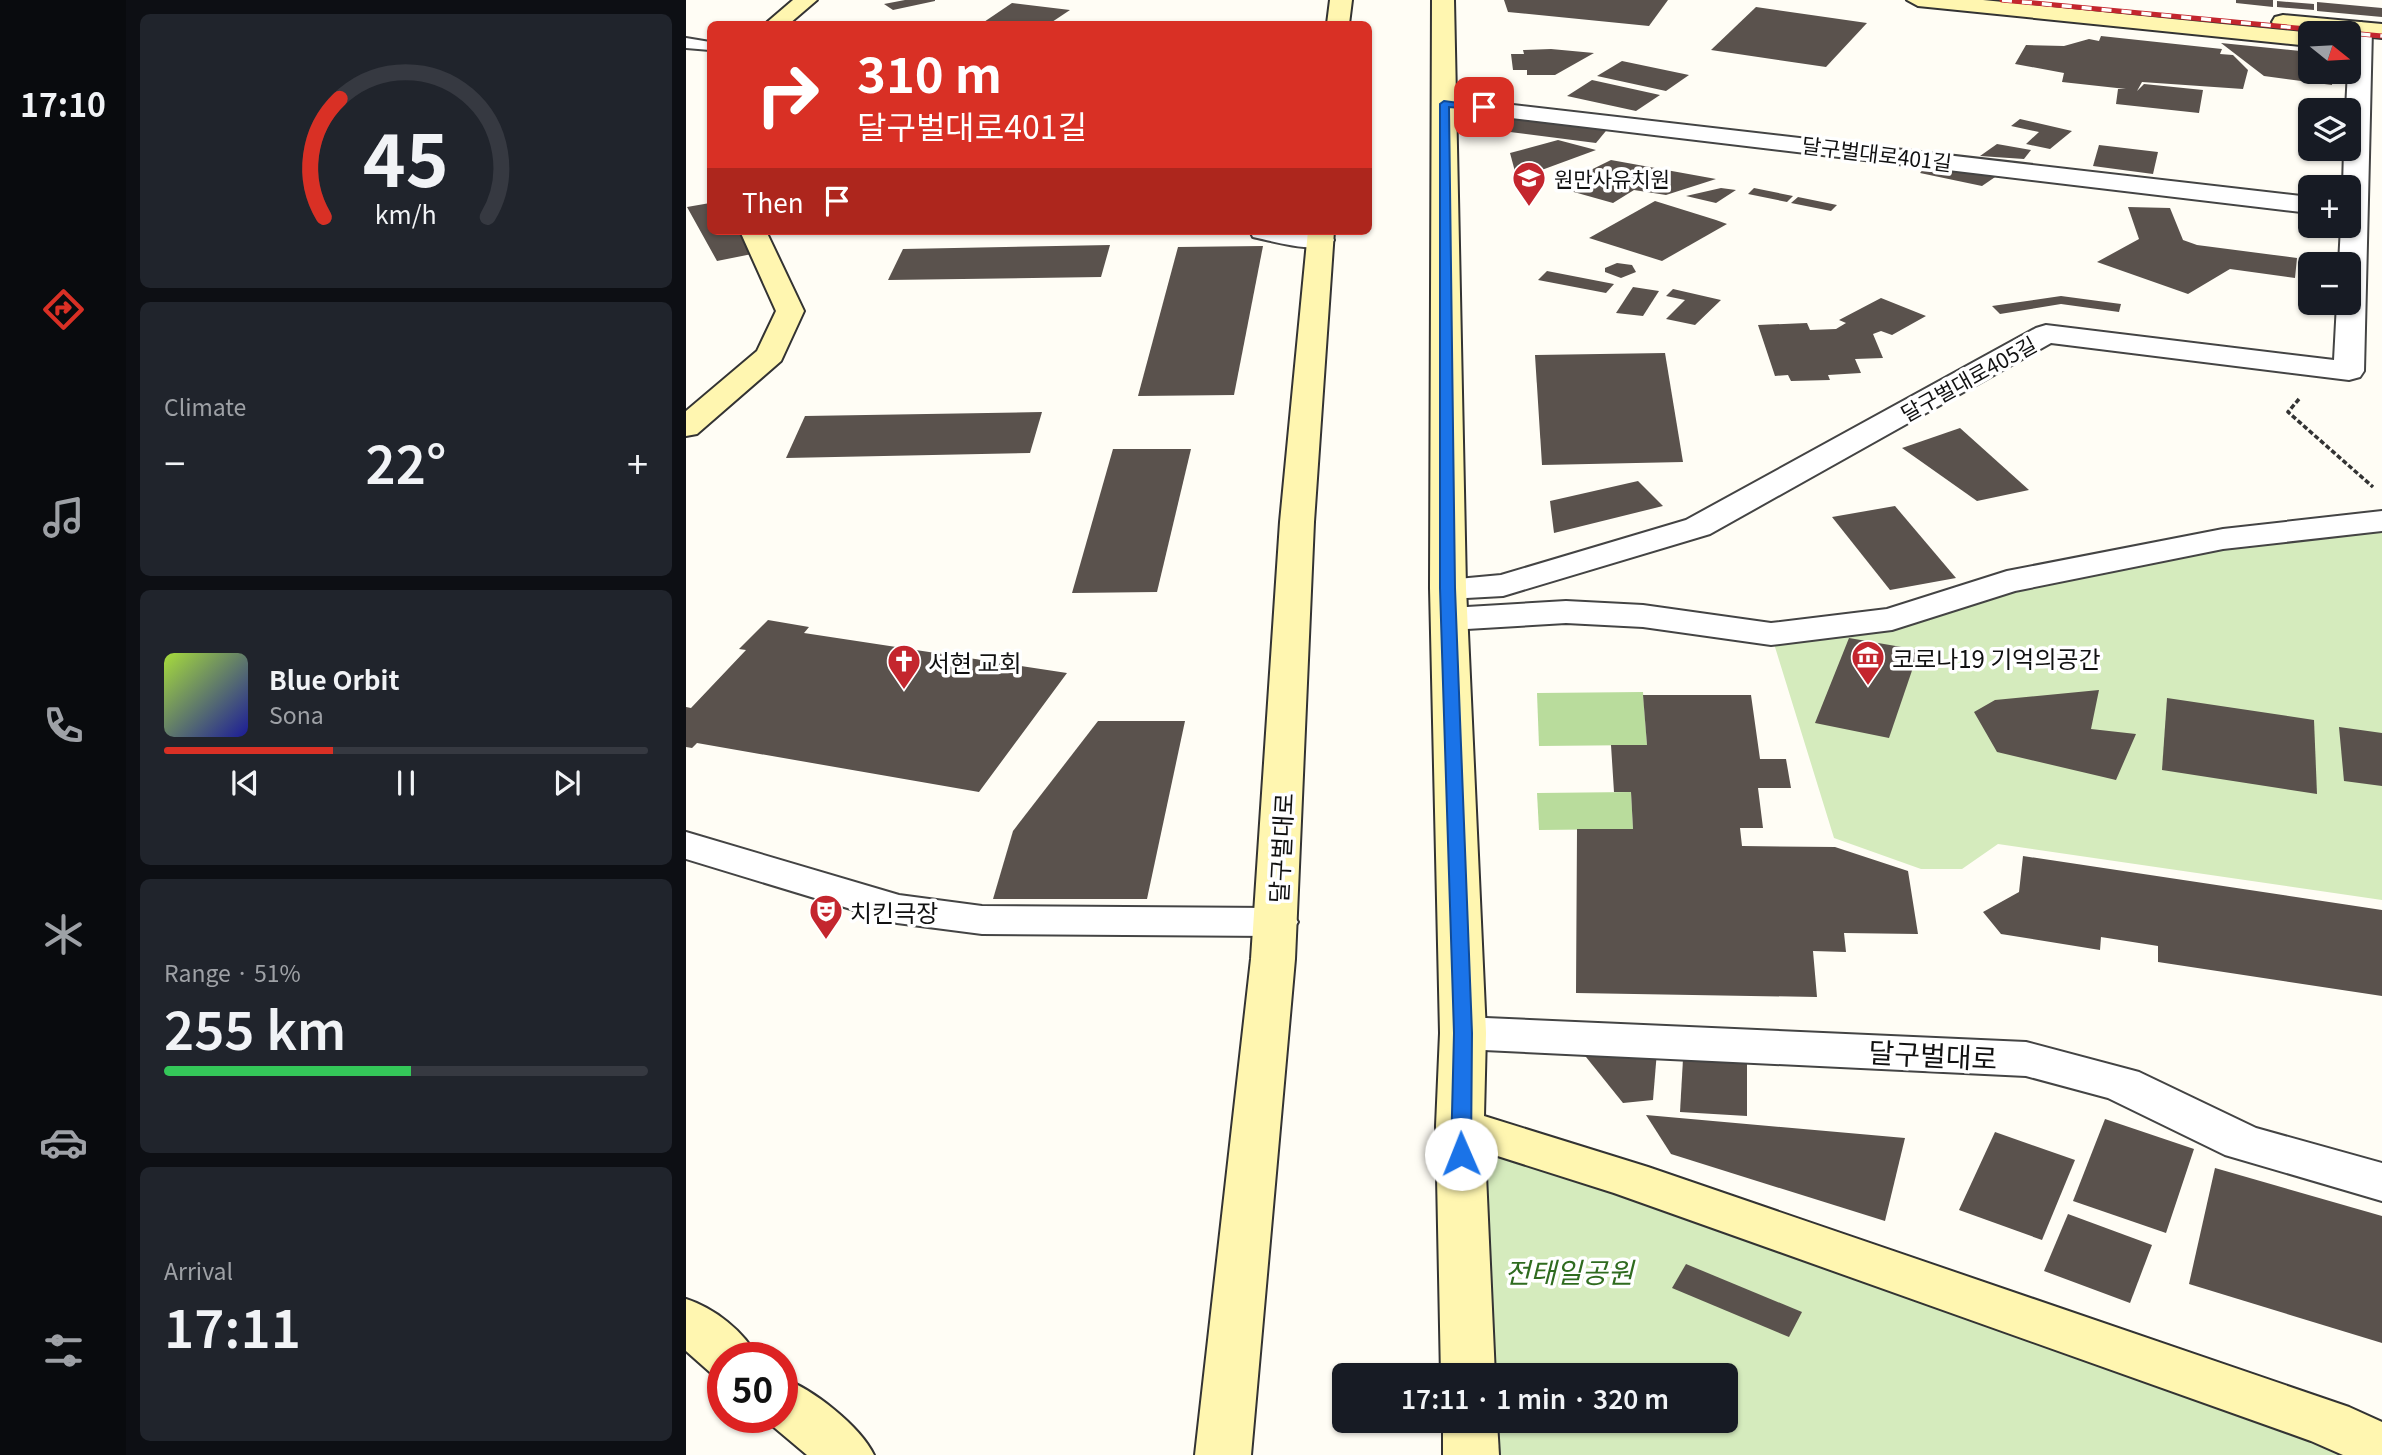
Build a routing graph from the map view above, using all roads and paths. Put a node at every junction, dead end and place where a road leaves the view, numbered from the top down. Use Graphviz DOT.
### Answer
graph roads {
  1 [pos="806,0"];
  2 [pos="1341,0"];
  3 [pos="1443,0"];
  4 [pos="1918,0"];
  5 [pos="2074,0"];
  6 [pos="780,21"];
  7 [pos="1338,21"];
  8 [pos="2298,38"];
  9 [pos="2367,39"];
  10 [pos="686,43"];
  11 [pos="707,46"];
  12 [pos="1444,104"];
  13 [pos="2354,175"];
  14 [pos="2298,204"];
  15 [pos="755,235"];
  16 [pos="1321,235"];
  17 [pos="2351,238"];
  18 [pos="2328,368"];
  19 [pos="686,427"];
  20 [pos="2382,495"];
  21 [pos="2382,521"];
  22 [pos="1449,603"];
  23 [pos="686,845"];
  24 [pos="1276,922"];
  25 [pos="1463,1033"];
  26 [pos="1460,1126"];
  27 [pos="2382,1182"];
  28 [pos="686,1320"];
  29 [pos="712,1342"];
  30 [pos="1468,1363"];
  31 [pos="798,1414"];
  32 [pos="1470,1433"];
  33 [pos="2382,1447"];
  34 [pos="846,1455"];
  35 [pos="1223,1455"];
  36 [pos="1471,1455"];
  1 -- 6 [label="main road"];
  2 -- 7 [label="main road"];
  3 -- 12 [label="main road"];
  4 -- 8 [label="main road"];
  5 -- 9 [label="main road"];
  9 -- 13 [label="street"];
  10 -- 11 [label="lane"];
  12 -- 14 [label="street, 달구벌대로401길"];
  12 -- 22 [label="main road"];
  15 -- 19 [label="main road"];
  16 -- 24 [label="main road, 달구벌대로"];
  17 -- 18 [label="street"];
  18 -- 20 [label="path"];
  18 -- 22 [label="street, 달구벌대로405길"];
  21 -- 22 [label="street"];
  22 -- 25 [label="main road"];
  23 -- 24 [label="street"];
  24 -- 35 [label="main road, 달구벌대로"];
  25 -- 26 [label="main road"];
  25 -- 27 [label="street, 달구벌대로"];
  26 -- 30 [label="main road"];
  26 -- 33 [label="main road"];
  28 -- 29 [label="main road"];
  31 -- 34 [label="main road"];
  32 -- 36 [label="main road"];
}
